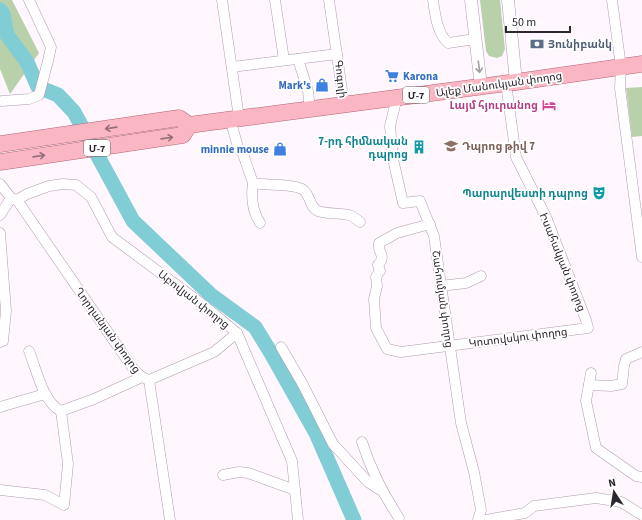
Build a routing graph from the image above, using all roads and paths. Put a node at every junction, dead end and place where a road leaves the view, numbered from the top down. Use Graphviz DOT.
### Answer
graph roads {
  1 [pos="29,0"];
  2 [pos="222,0"];
  3 [pos="276,0"];
  4 [pos="329,0"];
  5 [pos="433,0"];
  6 [pos="471,0"];
  7 [pos="508,0"];
  8 [pos="612,0"];
  9 [pos="476,39"];
  10 [pos="337,54"];
  11 [pos="298,59"];
  12 [pos="284,60"];
  13 [pos="642,64"];
  14 [pos="232,66"];
  15 [pos="621,67"];
  16 [pos="511,83"];
  17 [pos="481,87"];
  18 [pos="397,97"];
  19 [pos="1,99"];
  20 [pos="344,104"];
  21 [pos="310,109"];
  22 [pos="235,118"];
  23 [pos="189,125"];
  24 [pos="0,144"];
  25 [pos="0,162"];
  26 [pos="253,183"];
  27 [pos="0,184"];
  28 [pos="14,199"];
  29 [pos="0,215"];
  30 [pos="360,222"];
  31 [pos="260,223"];
  32 [pos="430,224"];
  33 [pos="640,228"];
  34 [pos="0,233"];
  35 [pos="642,257"];
  36 [pos="481,276"];
  37 [pos="441,286"];
  38 [pos="588,328"];
  39 [pos="237,333"];
  40 [pos="0,342"];
  41 [pos="449,346"];
  42 [pos="282,347"];
  43 [pos="29,351"];
  44 [pos="642,352"];
  45 [pos="591,373"];
  46 [pos="146,379"];
  47 [pos="589,385"];
  48 [pos="45,394"];
  49 [pos="0,407"];
  50 [pos="61,411"];
  51 [pos="362,442"];
  52 [pos="223,475"];
  53 [pos="642,477"];
  54 [pos="0,490"];
  55 [pos="295,490"];
  56 [pos="382,491"];
  57 [pos="642,515"];
  58 [pos="401,519"];
  59 [pos="170,520"];
  60 [pos="298,520"];
  61 [pos="478,520"];
  62 [pos="486,520"];
  1 -- 19 [label="street"];
  2 -- 14 [label="street"];
  3 -- 12 [label="street"];
  4 -- 10 [label="street, Գոգոլի"];
  5 -- 9 [label="street"];
  6 -- 9 [label="street"];
  7 -- 16 [label="street, Իսահակյան փողոց"];
  8 -- 15 [label="street"];
  9 -- 17 [label="street, one-way"];
  10 -- 11 [label="street"];
  10 -- 20 [label="street, Գոգոլի"];
  11 -- 12 [label="street"];
  11 -- 21 [label="street"];
  12 -- 14 [label="street"];
  13 -- 15 [label="main road, Ալեք Մանուկյան փողոց / Մ-7"];
  14 -- 22 [label="street"];
  15 -- 16 [label="main road, Ալեք Մանուկյան փողոց / Մ-7"];
  15 -- 33 [label="street"];
  16 -- 17 [label="main road, Ալեք Մանուկյան փողոց / Մ-7"];
  16 -- 38 [label="street, Իսահակյան փողոց"];
  17 -- 18 [label="main road, Ալեք Մանուկյան փողոց / Մ-7"];
  18 -- 20 [label="main road, Ալեք Մանուկյան փողոց / Մ-7"];
  18 -- 32 [label="street, Շահումյան փողոց"];
  20 -- 21 [label="main road, Ալեք Մանուկյան փողոց / Մ-7"];
  21 -- 22 [label="main road, Ալեք Մանուկյան փողոց / Մ-7"];
  22 -- 23 [label="main road, Ալեք Մանուկյան փողոց / Մ-7"];
  22 -- 26 [label="street"];
  23 -- 24 [label="main road, Ալեք Մանուկյան փողոց / Մ-7, one-way"];
  25 -- 23 [label="main road, Մ-7, one-way"];
  26 -- 30 [label="street"];
  26 -- 31 [label="street"];
  27 -- 28 [label="street"];
  28 -- 29 [label="street"];
  28 -- 39 [label="street, Աբովյան փողոց"];
  28 -- 46 [label="street, Ղորղանյան փողոց"];
  32 -- 37 [label="street, Շահումյան փողոց"];
  32 -- 41 [label="street, Կոտովսկու փողոց"];
  33 -- 35 [label="street"];
  34 -- 40 [label="street"];
  36 -- 37 [label="street"];
  37 -- 41 [label="street, Շահումյան փողոց"];
  38 -- 41 [label="street, Կոտովսկու փողոց"];
  39 -- 46 [label="street"];
  39 -- 55 [label="street, Աբովյան փողոց"];
  41 -- 61 [label="street, Շահումյան փողոց"];
  42 -- 56 [label="street"];
  43 -- 48 [label="street"];
  44 -- 47 [label="street"];
  45 -- 47 [label="street"];
  46 -- 50 [label="street"];
  46 -- 59 [label="street, Ղորղանյան փողոց"];
  47 -- 53 [label="street"];
  48 -- 49 [label="street"];
  48 -- 50 [label="street"];
  50 -- 54 [label="street"];
  51 -- 56 [label="street"];
  52 -- 55 [label="street"];
  55 -- 60 [label="street, Աբովյան փողոց"];
  56 -- 58 [label="street"];
  57 -- 62 [label="street"];
}
